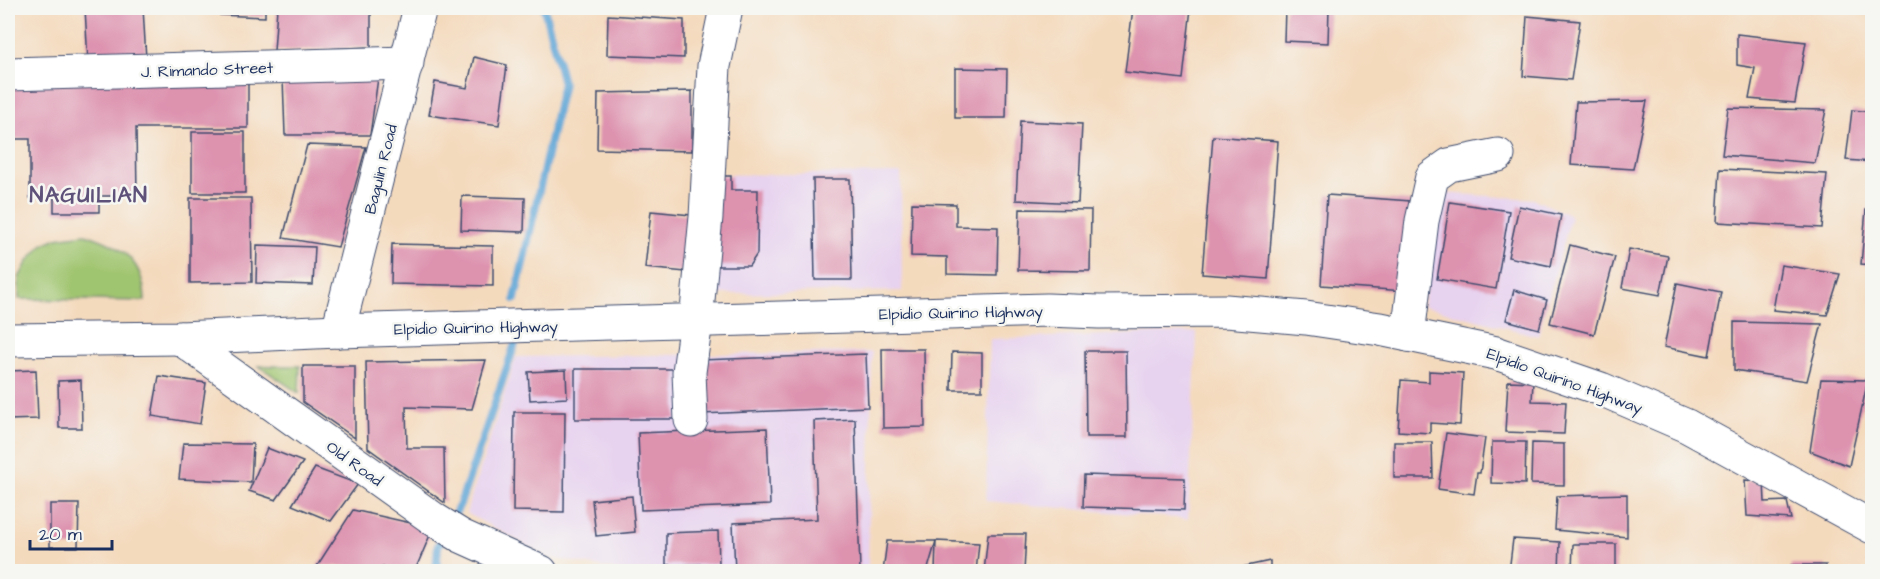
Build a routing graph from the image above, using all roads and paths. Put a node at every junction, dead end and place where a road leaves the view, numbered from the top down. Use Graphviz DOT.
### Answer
graph roads {
  1 [pos="420,8"];
  2 [pos="726,8"];
  3 [pos="407,63"];
  4 [pos="8,74"];
  5 [pos="1498,155"];
  6 [pos="696,321"];
  7 [pos="339,331"];
  8 [pos="1408,335"];
  9 [pos="180,338"];
  10 [pos="8,340"];
  11 [pos="691,420"];
  12 [pos="1872,527"];
  13 [pos="541,572"];
  1 -- 3 [label="main road, Bagulin Road"];
  2 -- 6 [label="main road"];
  3 -- 4 [label="main road, J. Rimando Street"];
  3 -- 7 [label="main road, Bagulin Road"];
  5 -- 8 [label="main road"];
  6 -- 7 [label="main road, Elpidio Quirino Highway"];
  6 -- 8 [label="main road, Elpidio Quirino Highway"];
  6 -- 11 [label="main road"];
  7 -- 9 [label="main road, Elpidio Quirino Highway"];
  8 -- 12 [label="main road, Elpidio Quirino Highway"];
  9 -- 10 [label="main road, Elpidio Quirino Highway"];
  9 -- 13 [label="main road, Old Road"];
}
